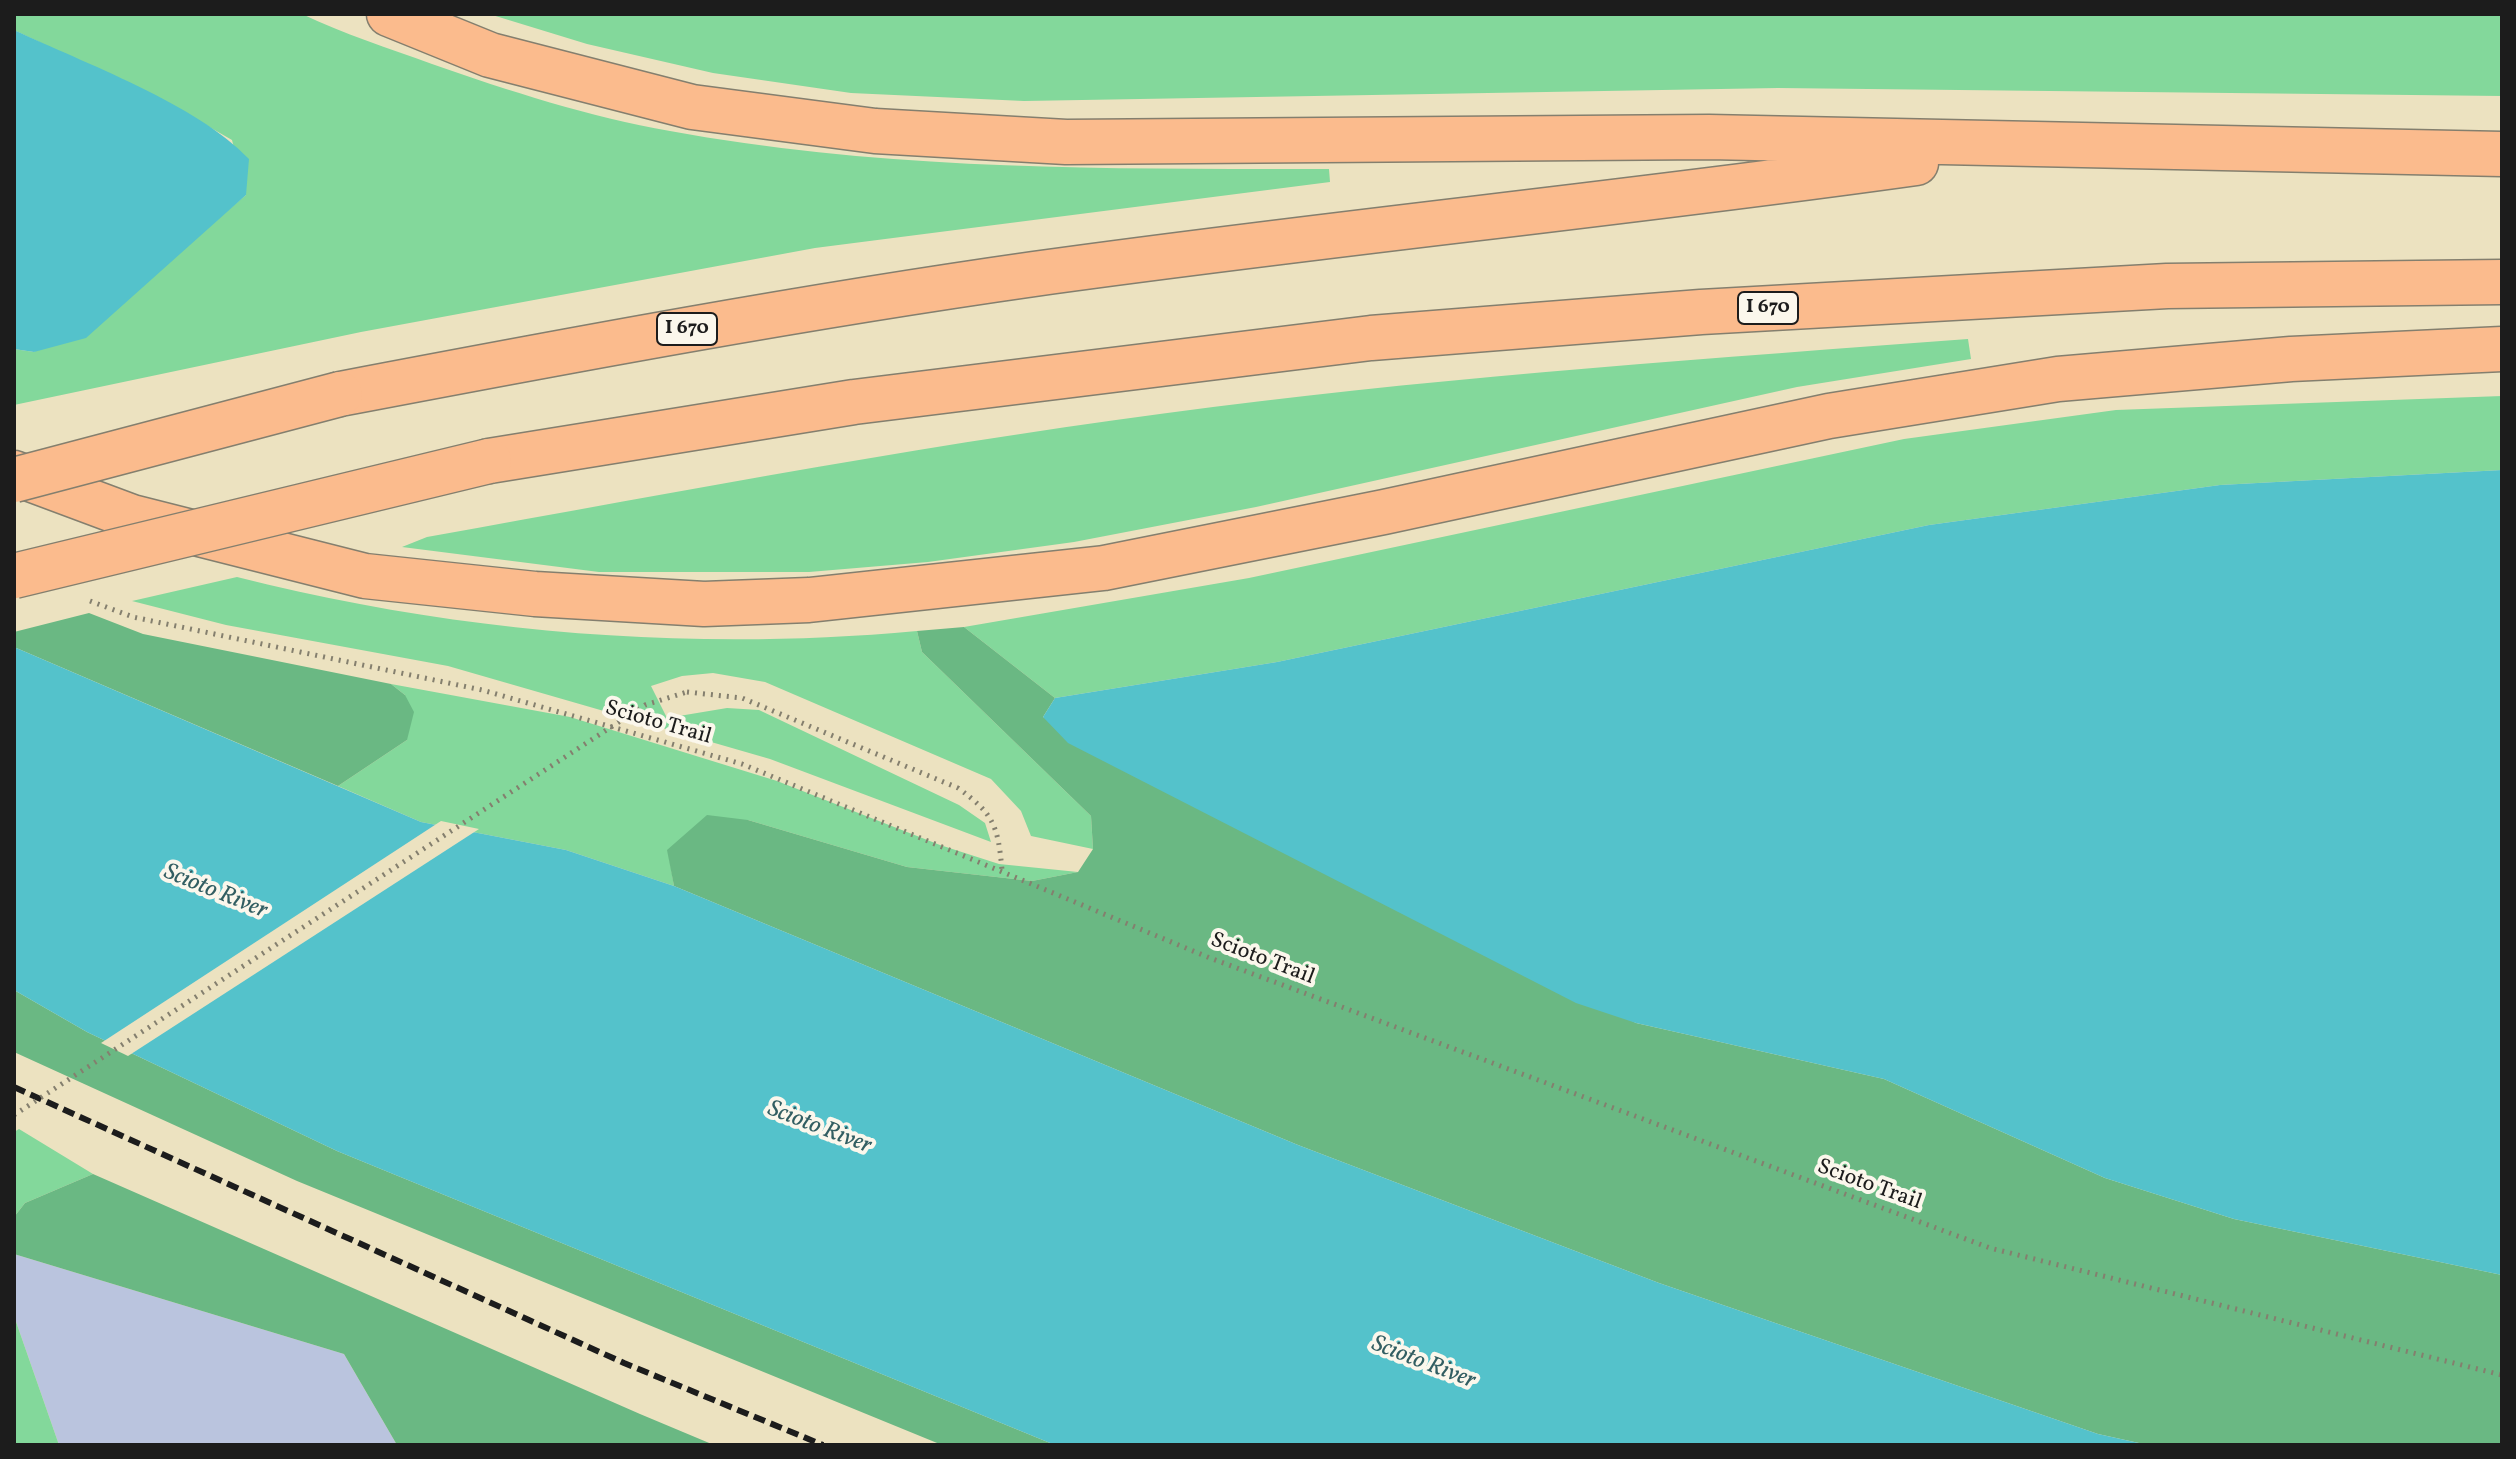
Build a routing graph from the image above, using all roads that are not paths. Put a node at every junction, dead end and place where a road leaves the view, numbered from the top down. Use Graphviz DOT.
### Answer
graph roads {
  1 [pos="389,14"];
  2 [pos="2051,144"];
  3 [pos="2502,154"];
  4 [pos="2502,282"];
  5 [pos="2502,349"];
  6 [pos="14,473"];
  7 [pos="14,480"];
  8 [pos="14,576"];
  1 -- 2 [label="highway"];
  2 -- 3 [label="highway, I 670"];
  2 -- 7 [label="highway, I 670, bridge"];
  4 -- 8 [label="highway, I 670, bridge"];
  5 -- 6 [label="highway"];
}
